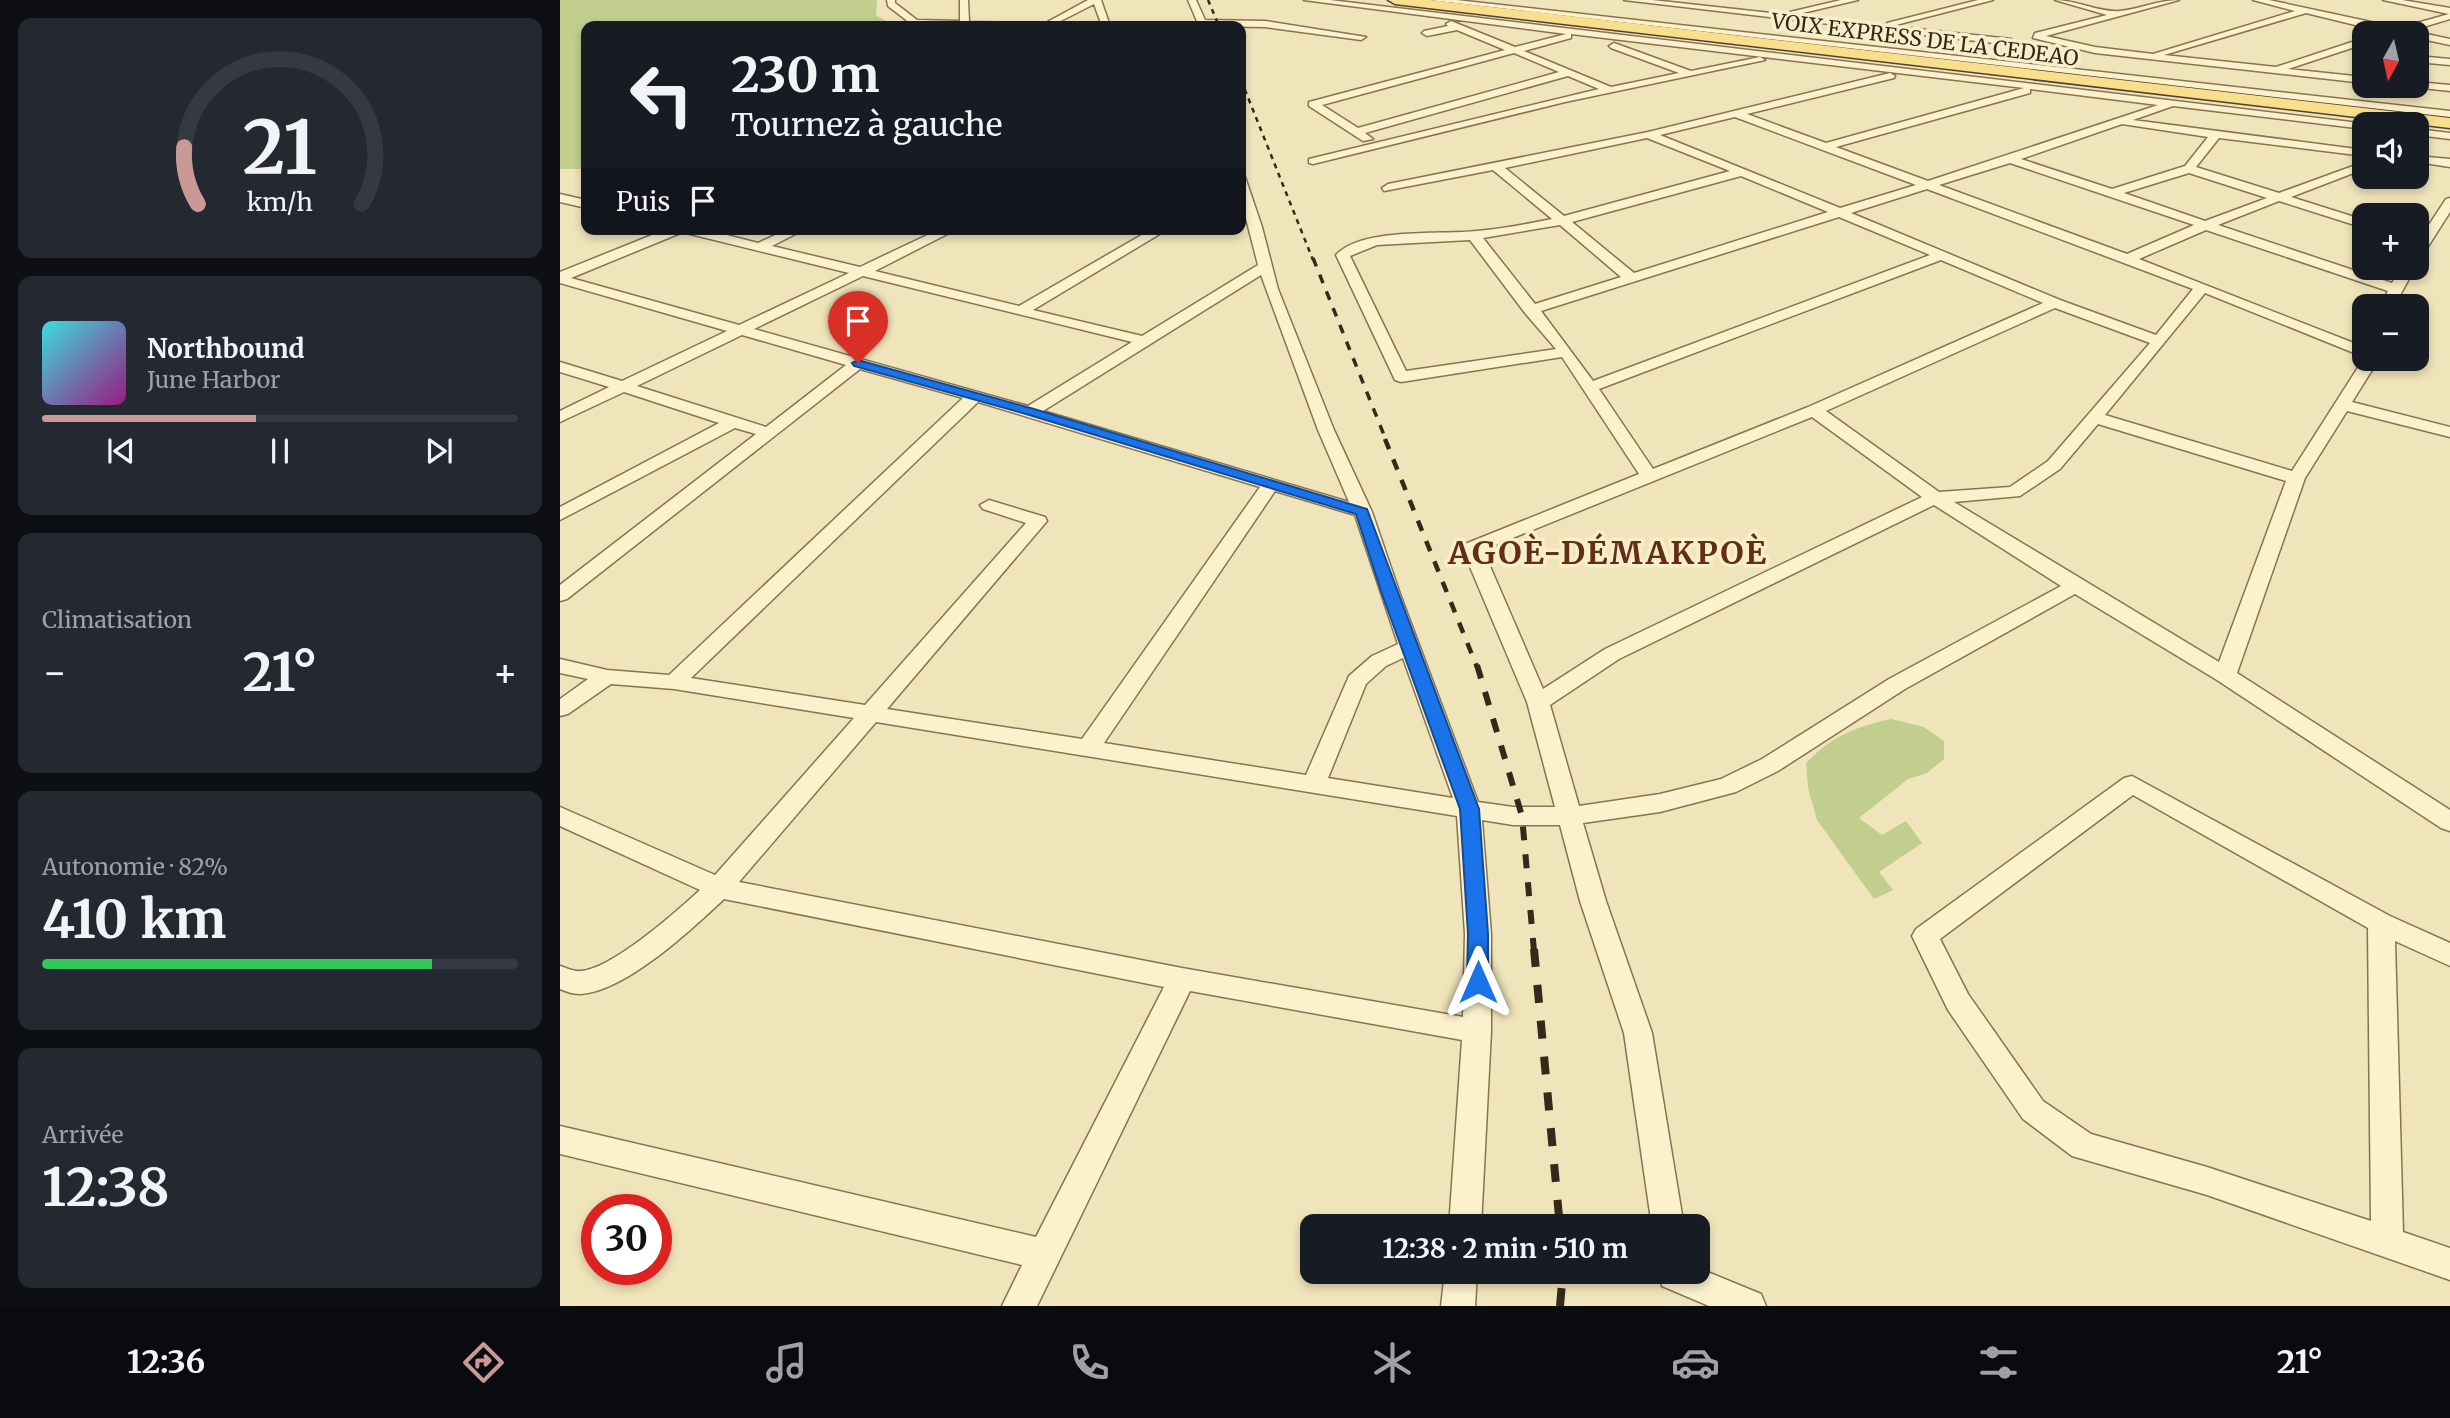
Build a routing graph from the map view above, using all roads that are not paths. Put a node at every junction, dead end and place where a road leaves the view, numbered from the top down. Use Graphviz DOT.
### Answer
graph roads {
  1 [pos="891,0"];
  2 [pos="964,0"];
  3 [pos="1096,0"];
  4 [pos="1192,0"];
  5 [pos="1308,0"];
  6 [pos="1365,0"];
  7 [pos="1395,0"];
  8 [pos="1433,0"];
  9 [pos="1628,0"];
  10 [pos="1704,0"];
  11 [pos="1854,0"];
  12 [pos="1945,0"];
  13 [pos="1989,0"];
  14 [pos="2059,0"];
  15 [pos="2175,0"];
  16 [pos="2257,0"];
  17 [pos="2387,0"];
  18 [pos="1681,6"];
  19 [pos="1964,6"];
  20 [pos="2305,11"];
  21 [pos="2450,11"];
  22 [pos="1448,13"];
  23 [pos="2117,15"];
  24 [pos="1772,16"];
  25 [pos="2450,16"];
  26 [pos="910,21"];
  27 [pos="965,21"];
  28 [pos="1055,21"];
  29 [pos="1104,21"];
  30 [pos="1201,21"];
  31 [pos="1819,21"];
  32 [pos="2352,22"];
  33 [pos="2429,22"];
  34 [pos="1246,24"];
  35 [pos="1610,24"];
  36 [pos="1457,27"];
  37 [pos="1877,27"];
  38 [pos="1427,33"];
  39 [pos="1579,33"];
  40 [pos="2036,36"];
  41 [pos="1361,37"];
  42 [pos="2429,38"];
  43 [pos="2011,42"];
  44 [pos="2450,42"];
  45 [pos="2352,45"];
  46 [pos="1801,46"];
  47 [pos="1986,48"];
  48 [pos="1513,50"];
  49 [pos="2337,50"];
  50 [pos="1974,51"];
  51 [pos="2352,52"];
  52 [pos="2149,56"];
  53 [pos="1777,57"];
  54 [pos="1949,57"];
  55 [pos="2429,60"];
  56 [pos="2450,62"];
  57 [pos="1927,64"];
  58 [pos="2267,70"];
  59 [pos="1567,73"];
  60 [pos="1902,73"];
  61 [pos="1691,75"];
  62 [pos="2352,78"];
  63 [pos="2058,82"];
  64 [pos="2429,86"];
  65 [pos="2036,88"];
  66 [pos="2450,88"];
  67 [pos="1610,90"];
  68 [pos="2261,93"];
  69 [pos="2188,97"];
  70 [pos="2173,103"];
  71 [pos="1737,114"];
  72 [pos="2450,114"];
  73 [pos="2352,116"];
  74 [pos="2122,123"];
  75 [pos="2450,123"];
  76 [pos="2352,125"];
  77 [pos="2429,126"];
  78 [pos="2450,128"];
  79 [pos="1356,132"];
  80 [pos="2429,133"];
  81 [pos="2216,134"];
  82 [pos="1648,135"];
  83 [pos="2450,136"];
  84 [pos="1379,146"];
  85 [pos="1824,146"];
  86 [pos="2352,151"];
  87 [pos="2010,159"];
  88 [pos="2429,160"];
  89 [pos="1312,161"];
  90 [pos="2450,163"];
  91 [pos="1497,167"];
  92 [pos="2189,169"];
  93 [pos="2352,169"];
  94 [pos="1740,172"];
  95 [pos="1928,185"];
  96 [pos="1388,188"];
  97 [pos="2113,193"];
  98 [pos="1246,197"];
  99 [pos="2278,197"];
  100 [pos="560,198"];
  101 [pos="2450,202"];
  102 [pos="581,203"];
  103 [pos="1839,213"];
  104 [pos="2352,220"];
  105 [pos="1565,222"];
  106 [pos="2206,225"];
  107 [pos="2429,232"];
  108 [pos="664,235"];
  109 [pos="712,235"];
  110 [pos="786,235"];
  111 [pos="939,235"];
  112 [pos="1152,235"];
  113 [pos="1474,236"];
  114 [pos="761,246"];
  115 [pos="1943,255"];
  116 [pos="2128,260"];
  117 [pos="1264,267"];
  118 [pos="866,272"];
  119 [pos="1630,277"];
  120 [pos="560,278"];
  121 [pos="2401,280"];
  122 [pos="2202,287"];
  123 [pos="2395,289"];
  124 [pos="2393,294"];
  125 [pos="2054,303"];
  126 [pos="1022,310"];
  127 [pos="1530,310"];
  128 [pos="743,330"];
  129 [pos="1144,341"];
  130 [pos="2159,341"];
  131 [pos="2352,347"];
  132 [pos="1566,352"];
  133 [pos="858,363"];
  134 [pos="560,367"];
  135 [pos="2364,371"];
  136 [pos="624,387"];
  137 [pos="1591,387"];
  138 [pos="975,396"];
  139 [pos="2343,405"];
  140 [pos="1814,410"];
  141 [pos="1030,412"];
  142 [pos="560,417"];
  143 [pos="2093,417"];
  144 [pos="733,422"];
  145 [pos="766,432"];
  146 [pos="2450,432"];
  147 [pos="1650,477"];
  148 [pos="2296,478"];
  149 [pos="1271,484"];
  150 [pos="1935,498"];
  151 [pos="989,505"];
  152 [pos="1363,512"];
  153 [pos="560,514"];
  154 [pos="2075,586"];
  155 [pos="560,595"];
  156 [pos="1409,647"];
  157 [pos="560,666"];
  158 [pos="2225,675"];
  159 [pos="607,677"];
  160 [pos="674,682"];
  161 [pos="1538,702"];
  162 [pos="560,709"];
  163 [pos="868,713"];
  164 [pos="1087,750"];
  165 [pos="1313,786"];
  166 [pos="1469,809"];
  167 [pos="560,816"];
  168 [pos="1570,816"];
  169 [pos="2450,821"];
  170 [pos="719,888"];
  171 [pos="2381,923"];
  172 [pos="2450,955"];
  173 [pos="560,978"];
  174 [pos="1182,979"];
  175 [pos="1477,1031"];
  176 [pos="565,1147"];
  177 [pos="1466,1214"];
  178 [pos="1666,1214"];
  179 [pos="2387,1241"];
  180 [pos="1046,1255"];
  181 [pos="2450,1264"];
  182 [pos="1460,1284"];
  183 [pos="1696,1284"];
  184 [pos="1019,1306"];
  185 [pos="1458,1306"];
  186 [pos="1749,1306"];
  1 -- 26 [label="street"];
  2 -- 27 [label="street"];
  3 -- 28 [label="street"];
  3 -- 29 [label="street"];
  4 -- 30 [label="street"];
  5 -- 22 [label="street"];
  6 -- 22 [label="main road"];
  7 -- 35 [label="main road, VOIX EXPRESS DE LA CEDEAO"];
  8 -- 35 [label="street"];
  9 -- 18 [label="street"];
  10 -- 18 [label="street"];
  11 -- 24 [label="street"];
  12 -- 19 [label="street"];
  13 -- 19 [label="street"];
  14 -- 23 [label="street"];
  15 -- 23 [label="street"];
  16 -- 20 [label="street"];
  17 -- 21 [label="street"];
  18 -- 24 [label="street"];
  18 -- 35 [label="street"];
  19 -- 37 [label="street"];
  20 -- 32 [label="street"];
  20 -- 52 [label="street"];
  22 -- 35 [label="main road"];
  22 -- 36 [label="street"];
  22 -- 39 [label="street"];
  23 -- 40 [label="street"];
  24 -- 31 [label="street"];
  25 -- 33 [label="street"];
  31 -- 37 [label="street"];
  31 -- 46 [label="street"];
  34 -- 41 [label="street"];
  35 -- 39 [label="street"];
  35 -- 46 [label="main road"];
  35 -- 46 [label="street"];
  35 -- 57 [label="main road, VOIX EXPRESS DE LA CEDEAO"];
  36 -- 38 [label="street"];
  36 -- 48 [label="street"];
  37 -- 43 [label="street"];
  39 -- 48 [label="street"];
  39 -- 53 [label="street"];
  39 -- 61 [label="street"];
  40 -- 43 [label="street"];
  40 -- 52 [label="street"];
  42 -- 44 [label="street"];
  43 -- 47 [label="street"];
  45 -- 49 [label="street"];
  46 -- 53 [label="street"];
  46 -- 54 [label="street"];
  46 -- 57 [label="main road"];
  48 -- 59 [label="street"];
  48 -- 79 [label="street"];
  49 -- 51 [label="street"];
  49 -- 58 [label="street"];
  50 -- 54 [label="street"];
  52 -- 58 [label="street"];
  53 -- 60 [label="street"];
  53 -- 61 [label="street"];
  54 -- 57 [label="street"];
  54 -- 68 [label="street"];
  55 -- 56 [label="street"];
  57 -- 60 [label="street"];
  57 -- 63 [label="main road"];
  57 -- 75 [label="main road, VOIX EXPRESS DE LA CEDEAO"];
  58 -- 62 [label="street"];
  58 -- 68 [label="street"];
  59 -- 67 [label="street"];
  59 -- 79 [label="street"];
  60 -- 65 [label="street"];
  60 -- 71 [label="street"];
  61 -- 67 [label="street"];
  63 -- 65 [label="street"];
  63 -- 69 [label="main road"];
  64 -- 66 [label="street"];
  65 -- 70 [label="street"];
  65 -- 85 [label="street"];
  67 -- 84 [label="street"];
  68 -- 72 [label="street"];
  69 -- 70 [label="street"];
  69 -- 73 [label="main road"];
  70 -- 74 [label="street"];
  70 -- 76 [label="street"];
  71 -- 82 [label="street"];
  71 -- 85 [label="street"];
  74 -- 81 [label="street"];
  74 -- 87 [label="street"];
  77 -- 78 [label="main road"];
  79 -- 84 [label="street"];
  80 -- 83 [label="street"];
  81 -- 86 [label="street"];
  81 -- 92 [label="street"];
  82 -- 91 [label="street"];
  82 -- 94 [label="street"];
  84 -- 89 [label="street"];
  85 -- 95 [label="street"];
  87 -- 95 [label="street"];
  87 -- 97 [label="street"];
  88 -- 90 [label="street"];
  91 -- 96 [label="street"];
  91 -- 105 [label="street"];
  92 -- 97 [label="street"];
  92 -- 99 [label="street"];
  93 -- 99 [label="street"];
  94 -- 103 [label="street"];
  94 -- 105 [label="street"];
  95 -- 103 [label="street"];
  95 -- 116 [label="street"];
  97 -- 106 [label="street"];
  98 -- 117 [label="street"];
  99 -- 104 [label="street"];
  99 -- 106 [label="street"];
  100 -- 102 [label="street"];
  101 -- 107 [label="street"];
  103 -- 115 [label="street"];
  103 -- 119 [label="street"];
  105 -- 113 [label="street"];
  105 -- 119 [label="street"];
  106 -- 116 [label="street"];
  106 -- 123 [label="street"];
  108 -- 120 [label="street"];
  109 -- 114 [label="street"];
  110 -- 114 [label="street"];
  111 -- 118 [label="street"];
  112 -- 126 [label="street"];
  113 -- 127 [label="street"];
  113 -- 132 [label="street"];
  114 -- 118 [label="street"];
  115 -- 125 [label="street"];
  115 -- 137 [label="street"];
  116 -- 122 [label="street"];
  117 -- 129 [label="street"];
  117 -- 152 [label="street"];
  118 -- 126 [label="street"];
  118 -- 128 [label="street"];
  119 -- 127 [label="street"];
  120 -- 128 [label="street"];
  121 -- 123 [label="street"];
  122 -- 130 [label="street"];
  122 -- 131 [label="street"];
  123 -- 124 [label="street"];
  125 -- 130 [label="street"];
  125 -- 140 [label="street"];
  126 -- 129 [label="street"];
  127 -- 132 [label="street"];
  128 -- 133 [label="street"];
  128 -- 136 [label="street"];
  129 -- 141 [label="street"];
  130 -- 143 [label="street"];
  132 -- 137 [label="street"];
  133 -- 138 [label="street"];
  133 -- 145 [label="street"];
  134 -- 136 [label="street"];
  135 -- 139 [label="street"];
  136 -- 142 [label="street"];
  136 -- 144 [label="street"];
  137 -- 147 [label="street"];
  138 -- 141 [label="street"];
  138 -- 160 [label="street"];
  139 -- 146 [label="street"];
  139 -- 148 [label="street"];
  140 -- 147 [label="street"];
  140 -- 150 [label="street"];
  141 -- 149 [label="street"];
  143 -- 148 [label="street"];
  143 -- 150 [label="street"];
  144 -- 145 [label="street"];
  144 -- 153 [label="street"];
  145 -- 155 [label="street"];
  147 -- 161 [label="street"];
  148 -- 158 [label="street"];
  149 -- 152 [label="street"];
  149 -- 164 [label="street"];
  150 -- 154 [label="street"];
  150 -- 161 [label="street"];
  151 -- 163 [label="street"];
  152 -- 156 [label="street"];
  154 -- 158 [label="street"];
  154 -- 168 [label="street"];
  156 -- 165 [label="street"];
  156 -- 166 [label="street"];
  157 -- 159 [label="street"];
  158 -- 169 [label="street"];
  159 -- 160 [label="street"];
  159 -- 162 [label="street"];
  160 -- 163 [label="street"];
  161 -- 168 [label="street"];
  163 -- 164 [label="street"];
  163 -- 170 [label="street"];
  164 -- 165 [label="street"];
  165 -- 166 [label="street"];
  166 -- 168 [label="street"];
  166 -- 175 [label="street"];
  167 -- 170 [label="street"];
  168 -- 178 [label="street"];
  170 -- 173 [label="street"];
  170 -- 174 [label="street"];
  171 -- 172 [label="street"];
  171 -- 179 [label="street"];
  171 -- 179 [label="street"];
  174 -- 175 [label="street"];
  174 -- 180 [label="street"];
  175 -- 177 [label="street"];
  176 -- 180 [label="street"];
  179 -- 181 [label="street"];
  180 -- 184 [label="street"];
  182 -- 185 [label="street"];
  183 -- 186 [label="street"];
}
